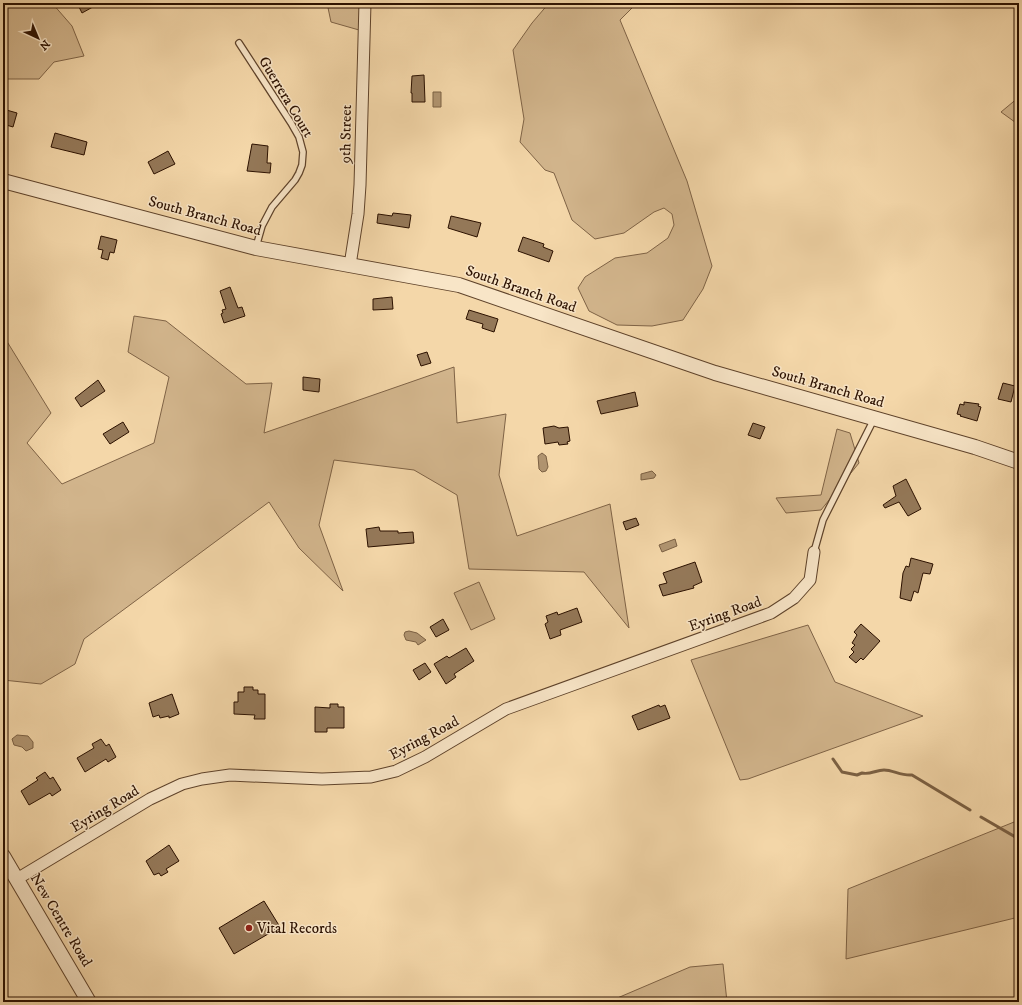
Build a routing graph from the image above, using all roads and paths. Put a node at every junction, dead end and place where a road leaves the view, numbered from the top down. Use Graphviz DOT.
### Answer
graph roads {
  1 [pos="365,3"];
  2 [pos="239,43"];
  3 [pos="3,181"];
  4 [pos="256,248"];
  5 [pos="350,265"];
  6 [pos="874,418"];
  7 [pos="1019,462"];
  8 [pos="814,552"];
  9 [pos="3,856"];
  10 [pos="17,879"];
  11 [pos="89,1002"];
  1 -- 5 [label="street, 9th Street"];
  2 -- 4 [label="lane, Guerrera Court"];
  3 -- 4 [label="street, South Branch Road"];
  4 -- 5 [label="street, South Branch Road"];
  5 -- 6 [label="street, South Branch Road"];
  6 -- 7 [label="street, South Branch Road"];
  6 -- 8 [label="lane"];
  8 -- 10 [label="street, Eyring Road"];
  9 -- 10 [label="street, New Centre Road"];
  10 -- 11 [label="street, New Centre Road"];
}
